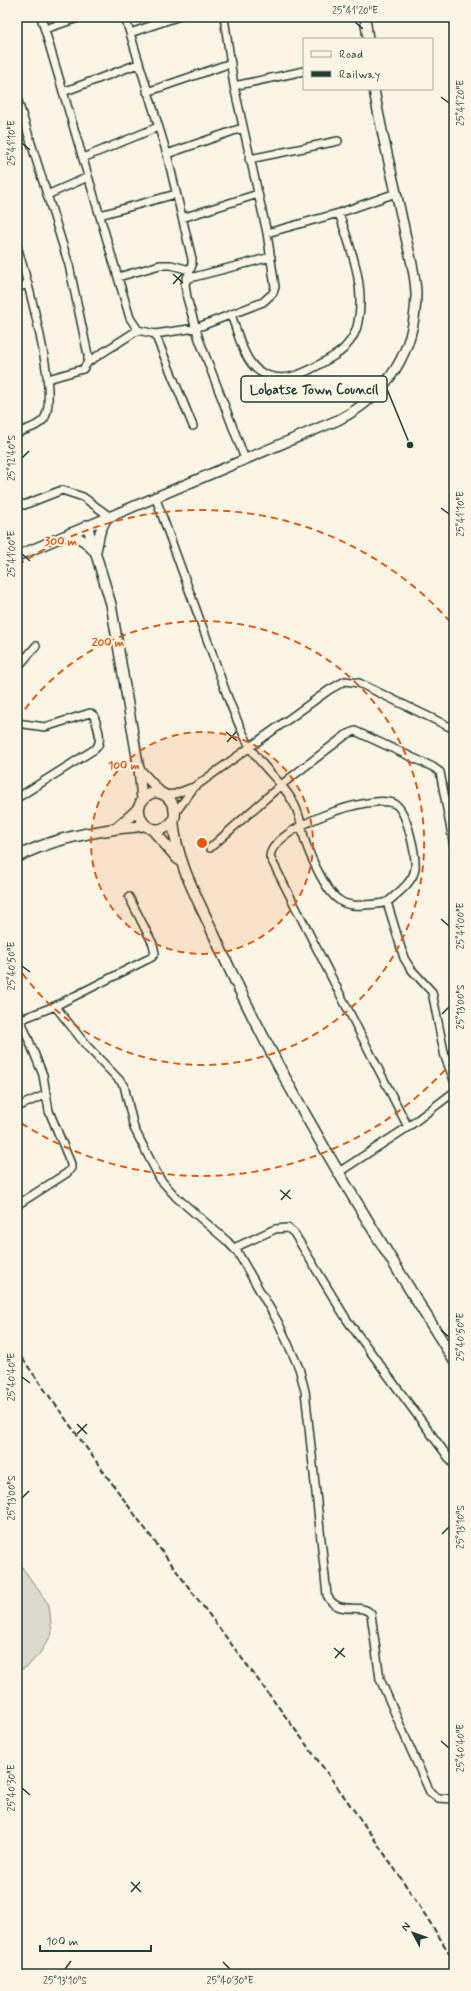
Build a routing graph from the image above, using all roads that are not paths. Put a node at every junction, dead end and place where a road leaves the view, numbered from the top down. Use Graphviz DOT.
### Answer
graph roads {
  1 [pos="41,17"];
  2 [pos="81,17"];
  3 [pos="125,17"];
  4 [pos="151,17"];
  5 [pos="177,17"];
  6 [pos="224,17"];
  7 [pos="365,17"];
  8 [pos="154,25"];
  9 [pos="45,29"];
  10 [pos="130,33"];
  11 [pos="368,38"];
  12 [pos="231,63"];
  13 [pos="138,64"];
  14 [pos="303,71"];
  15 [pos="234,86"];
  16 [pos="374,90"];
  17 [pos="63,92"];
  18 [pos="147,92"];
  19 [pos="17,98"];
  20 [pos="158,127"];
  21 [pos="242,128"];
  22 [pos="338,141"];
  23 [pos="167,154"];
  24 [pos="83,158"];
  25 [pos="249,159"];
  26 [pos="88,177"];
  27 [pos="396,193"];
  28 [pos="176,194"];
  29 [pos="258,194"];
  30 [pos="47,195"];
  31 [pos="339,212"];
  32 [pos="100,216"];
  33 [pos="182,218"];
  34 [pos="266,233"];
  35 [pos="17,246"];
  36 [pos="271,257"];
  37 [pos="190,270"];
  38 [pos="118,276"];
  39 [pos="186,279"];
  40 [pos="28,284"];
  41 [pos="17,288"];
  42 [pos="231,315"];
  43 [pos="196,328"];
  44 [pos="138,330"];
  45 [pos="155,334"];
  46 [pos="88,362"];
  47 [pos="48,379"];
  48 [pos="193,426"];
  49 [pos="17,433"];
  50 [pos="245,459"];
  51 [pos="155,496"];
  52 [pos="17,503"];
  53 [pos="109,516"];
  54 [pos="87,525"];
  55 [pos="70,533"];
  56 [pos="96,552"];
  57 [pos="17,556"];
  58 [pos="36,646"];
  59 [pos="17,668"];
  60 [pos="17,723"];
  61 [pos="454,730"];
  62 [pos="249,747"];
  63 [pos="139,769"];
  64 [pos="281,785"];
  65 [pos="196,786"];
  66 [pos="163,794"];
  67 [pos="17,798"];
  68 [pos="141,804"];
  69 [pos="174,816"];
  70 [pos="302,824"];
  71 [pos="148,827"];
  72 [pos="117,828"];
  73 [pos="454,846"];
  74 [pos="210,848"];
  75 [pos="17,857"];
  76 [pos="181,862"];
  77 [pos="129,897"];
  78 [pos="387,902"];
  79 [pos="55,1006"];
  80 [pos="17,1011"];
  81 [pos="22,1019"];
  82 [pos="454,1080"];
  83 [pos="454,1092"];
  84 [pos="47,1094"];
  85 [pos="17,1107"];
  86 [pos="408,1127"];
  87 [pos="339,1172"];
  88 [pos="17,1205"];
  89 [pos="234,1248"];
  90 [pos="454,1360"];
  91 [pos="454,1465"];
  92 [pos="454,1799"];
  1 -- 9 [label="street"];
  2 -- 9 [label="street"];
  3 -- 10 [label="street"];
  4 -- 8 [label="street"];
  5 -- 8 [label="street"];
  6 -- 12 [label="street"];
  7 -- 11 [label="street"];
  8 -- 10 [label="street"];
  9 -- 17 [label="street"];
  10 -- 13 [label="street"];
  12 -- 15 [label="street"];
  12 -- 18 [label="street"];
  13 -- 17 [label="street"];
  13 -- 18 [label="street"];
  14 -- 15 [label="street"];
  15 -- 21 [label="street"];
  16 -- 27 [label="street"];
  17 -- 24 [label="street"];
  18 -- 20 [label="street"];
  19 -- 30 [label="street"];
  20 -- 23 [label="street"];
  20 -- 24 [label="street"];
  21 -- 23 [label="street"];
  21 -- 25 [label="street"];
  22 -- 25 [label="street"];
  23 -- 28 [label="street"];
  24 -- 26 [label="street"];
  25 -- 29 [label="street"];
  26 -- 30 [label="street"];
  26 -- 32 [label="street"];
  27 -- 31 [label="street"];
  27 -- 50 [label="street"];
  28 -- 32 [label="street"];
  28 -- 33 [label="street"];
  29 -- 33 [label="street"];
  29 -- 34 [label="street"];
  30 -- 46 [label="street"];
  31 -- 34 [label="street"];
  31 -- 42 [label="street"];
  32 -- 38 [label="street"];
  33 -- 37 [label="street"];
  34 -- 36 [label="street"];
  35 -- 40 [label="street"];
  36 -- 39 [label="street"];
  36 -- 42 [label="street"];
  37 -- 38 [label="street"];
  37 -- 39 [label="street"];
  38 -- 44 [label="street"];
  39 -- 43 [label="street"];
  40 -- 41 [label="street"];
  40 -- 47 [label="street"];
  42 -- 43 [label="street"];
  43 -- 45 [label="street"];
  43 -- 50 [label="street"];
  44 -- 45 [label="street"];
  44 -- 46 [label="street"];
  45 -- 48 [label="street"];
  46 -- 47 [label="street"];
  47 -- 49 [label="street"];
  50 -- 51 [label="street"];
  51 -- 53 [label="street"];
  51 -- 62 [label="street"];
  52 -- 53 [label="street"];
  53 -- 54 [label="street"];
  53 -- 56 [label="street"];
  54 -- 55 [label="street"];
  54 -- 56 [label="street"];
  55 -- 56 [label="street"];
  55 -- 57 [label="street"];
  56 -- 63 [label="street"];
  58 -- 59 [label="street"];
  60 -- 67 [label="street"];
  61 -- 62 [label="street"];
  62 -- 64 [label="street"];
  62 -- 65 [label="street"];
  63 -- 66 [label="street"];
  63 -- 68 [label="street"];
  64 -- 70 [label="street"];
  64 -- 73 [label="street"];
  64 -- 74 [label="street"];
  65 -- 66 [label="street"];
  65 -- 69 [label="street"];
  66 -- 68 [label="main road"];
  66 -- 69 [label="main road"];
  68 -- 71 [label="main road"];
  68 -- 72 [label="main road"];
  69 -- 71 [label="main road"];
  69 -- 76 [label="main road"];
  70 -- 78 [label="street"];
  70 -- 78 [label="street"];
  70 -- 86 [label="street"];
  71 -- 72 [label="main road"];
  71 -- 76 [label="main road"];
  72 -- 75 [label="main road"];
  76 -- 87 [label="main road"];
  77 -- 79 [label="street"];
  78 -- 82 [label="street"];
  79 -- 81 [label="street"];
  79 -- 89 [label="street"];
  80 -- 81 [label="street"];
  81 -- 84 [label="street"];
  83 -- 86 [label="street"];
  84 -- 85 [label="street"];
  84 -- 88 [label="street"];
  86 -- 87 [label="street"];
  87 -- 90 [label="main road"];
  89 -- 91 [label="street"];
  89 -- 92 [label="street"];
}
